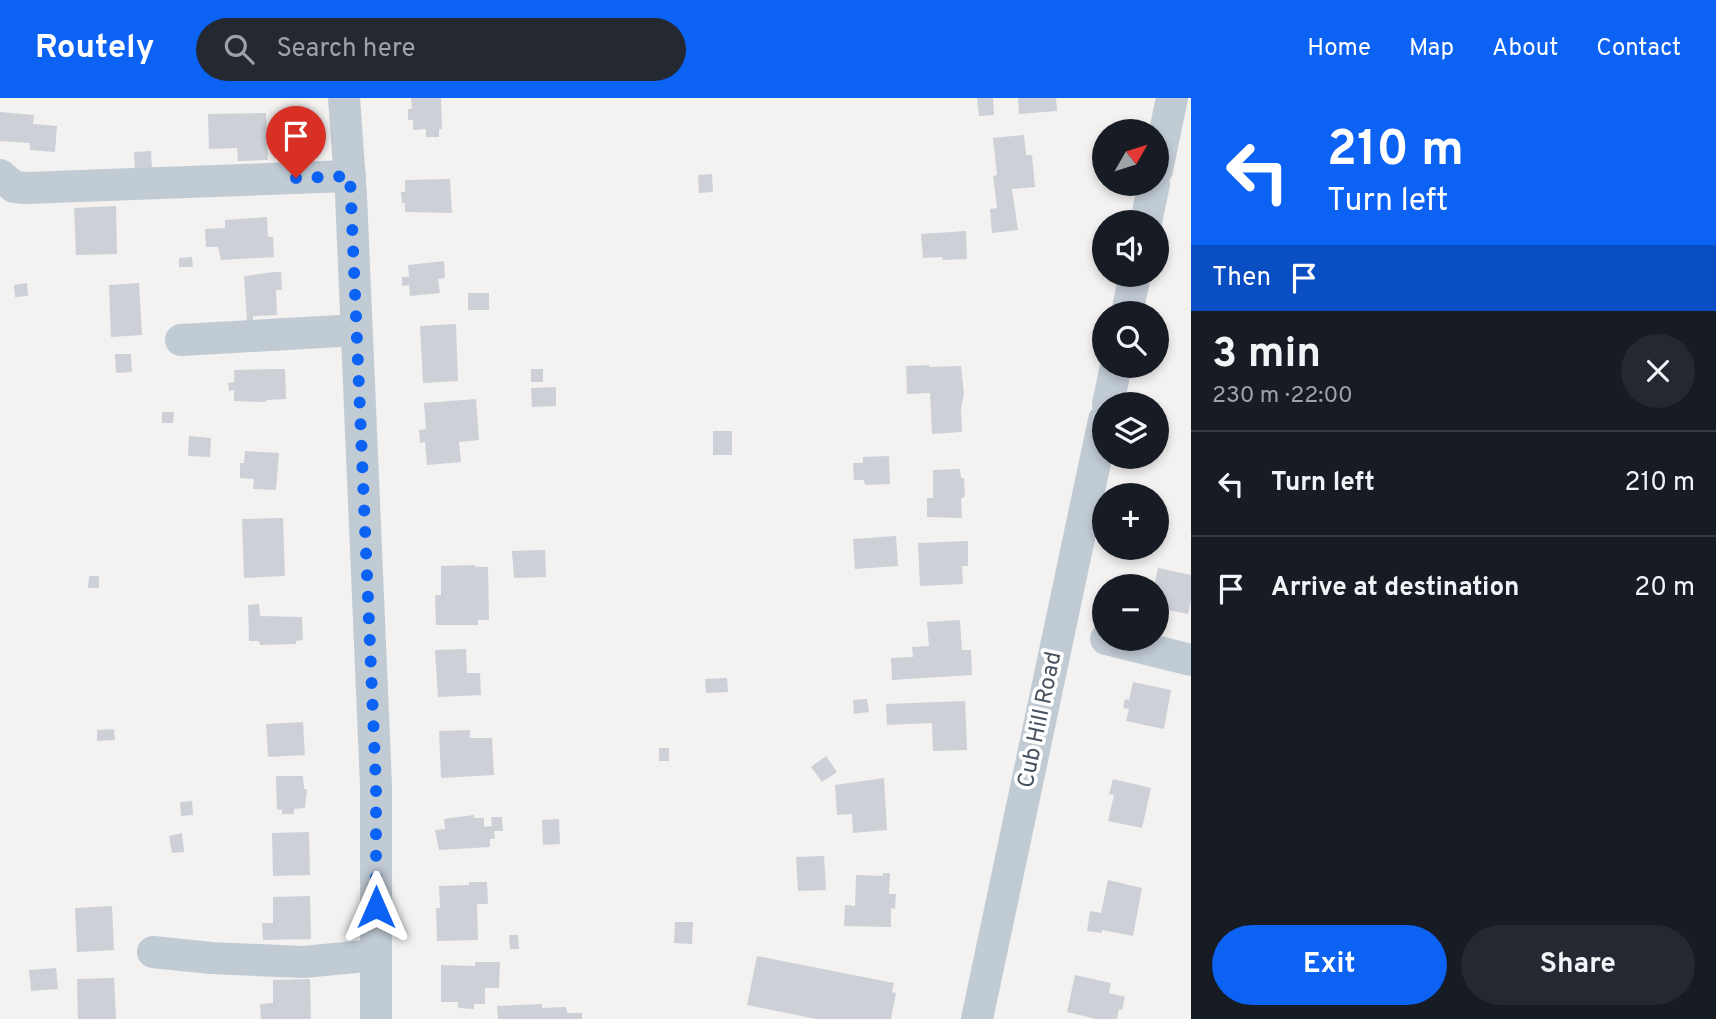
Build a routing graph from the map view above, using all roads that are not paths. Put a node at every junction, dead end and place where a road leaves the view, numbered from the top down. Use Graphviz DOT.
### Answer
graph roads {
  1 [pos="344,98"];
  2 [pos="1172,98"];
  3 [pos="1168,119"];
  4 [pos="0,175"];
  5 [pos="350,176"];
  6 [pos="357,330"];
  7 [pos="181,340"];
  8 [pos="1094,469"];
  9 [pos="1060,628"];
  10 [pos="1092,636"];
  11 [pos="1154,651"];
  12 [pos="1191,660"];
  13 [pos="153,951"];
  14 [pos="376,955"];
  15 [pos="376,1019"];
  16 [pos="977,1019"];
  1 -- 5 [label="street"];
  2 -- 3 [label="street"];
  4 -- 5 [label="street"];
  5 -- 6 [label="street"];
  6 -- 7 [label="street"];
  6 -- 14 [label="street"];
  8 -- 9 [label="street, Cub Hill Road"];
  9 -- 10 [label="street"];
  9 -- 16 [label="street, Cub Hill Road"];
  11 -- 12 [label="street"];
  13 -- 14 [label="street"];
  14 -- 15 [label="street"];
}
